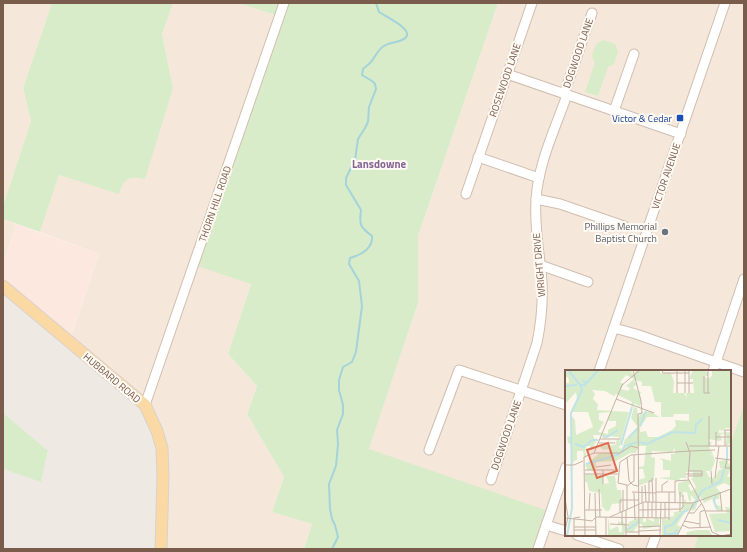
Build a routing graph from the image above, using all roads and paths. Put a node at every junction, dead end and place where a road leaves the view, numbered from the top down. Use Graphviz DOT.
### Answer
graph roads {
  1 [pos="284,3"];
  2 [pos="532,3"];
  3 [pos="726,3"];
  4 [pos="592,13"];
  5 [pos="634,54"];
  6 [pos="507,74"];
  7 [pos="565,95"];
  8 [pos="614,111"];
  9 [pos="680,134"];
  10 [pos="478,157"];
  11 [pos="540,178"];
  12 [pos="466,194"];
  13 [pos="536,199"];
  14 [pos="624,226"];
  15 [pos="540,265"];
  16 [pos="744,279"];
  17 [pos="588,282"];
  18 [pos="3,286"];
  19 [pos="614,328"];
  20 [pos="714,367"];
  21 [pos="599,370"];
  22 [pos="744,372"];
  23 [pos="521,390"];
  24 [pos="145,405"];
  25 [pos="565,405"];
  26 [pos="430,450"];
  27 [pos="565,470"];
  28 [pos="490,480"];
  29 [pos="546,525"];
  30 [pos="565,531"];
  31 [pos="580,536"];
  32 [pos="656,536"];
  33 [pos="161,549"];
  34 [pos="538,549"];
  35 [pos="619,549"];
  36 [pos="651,549"];
  1 -- 24 [label="street, THORN HILL ROAD"];
  2 -- 6 [label="street, ROSEWOOD LANE"];
  3 -- 9 [label="street, VICTOR AVENUE"];
  4 -- 7 [label="street, DOGWOOD LANE"];
  5 -- 8 [label="street"];
  6 -- 7 [label="street"];
  6 -- 10 [label="street, ROSEWOOD LANE"];
  7 -- 8 [label="street"];
  7 -- 11 [label="street, WRIGHT DRIVE"];
  8 -- 9 [label="street"];
  9 -- 19 [label="street, VICTOR AVENUE"];
  10 -- 11 [label="street"];
  10 -- 12 [label="street, ROSEWOOD LANE"];
  11 -- 13 [label="street, WRIGHT DRIVE"];
  13 -- 14 [label="street"];
  13 -- 15 [label="street, WRIGHT DRIVE"];
  15 -- 17 [label="street"];
  15 -- 23 [label="street, WRIGHT DRIVE"];
  16 -- 20 [label="street"];
  18 -- 24 [label="main road, HUBBARD ROAD"];
  19 -- 20 [label="street"];
  19 -- 21 [label="street, VICTOR AVENUE"];
  20 -- 22 [label="street"];
  23 -- 25 [label="street"];
  23 -- 26 [label="street"];
  23 -- 28 [label="street, DOGWOOD LANE"];
  24 -- 33 [label="main road, HUBBARD ROAD"];
  27 -- 29 [label="street"];
  29 -- 30 [label="street"];
  29 -- 34 [label="street"];
  31 -- 35 [label="street"];
  32 -- 36 [label="street"];
}
